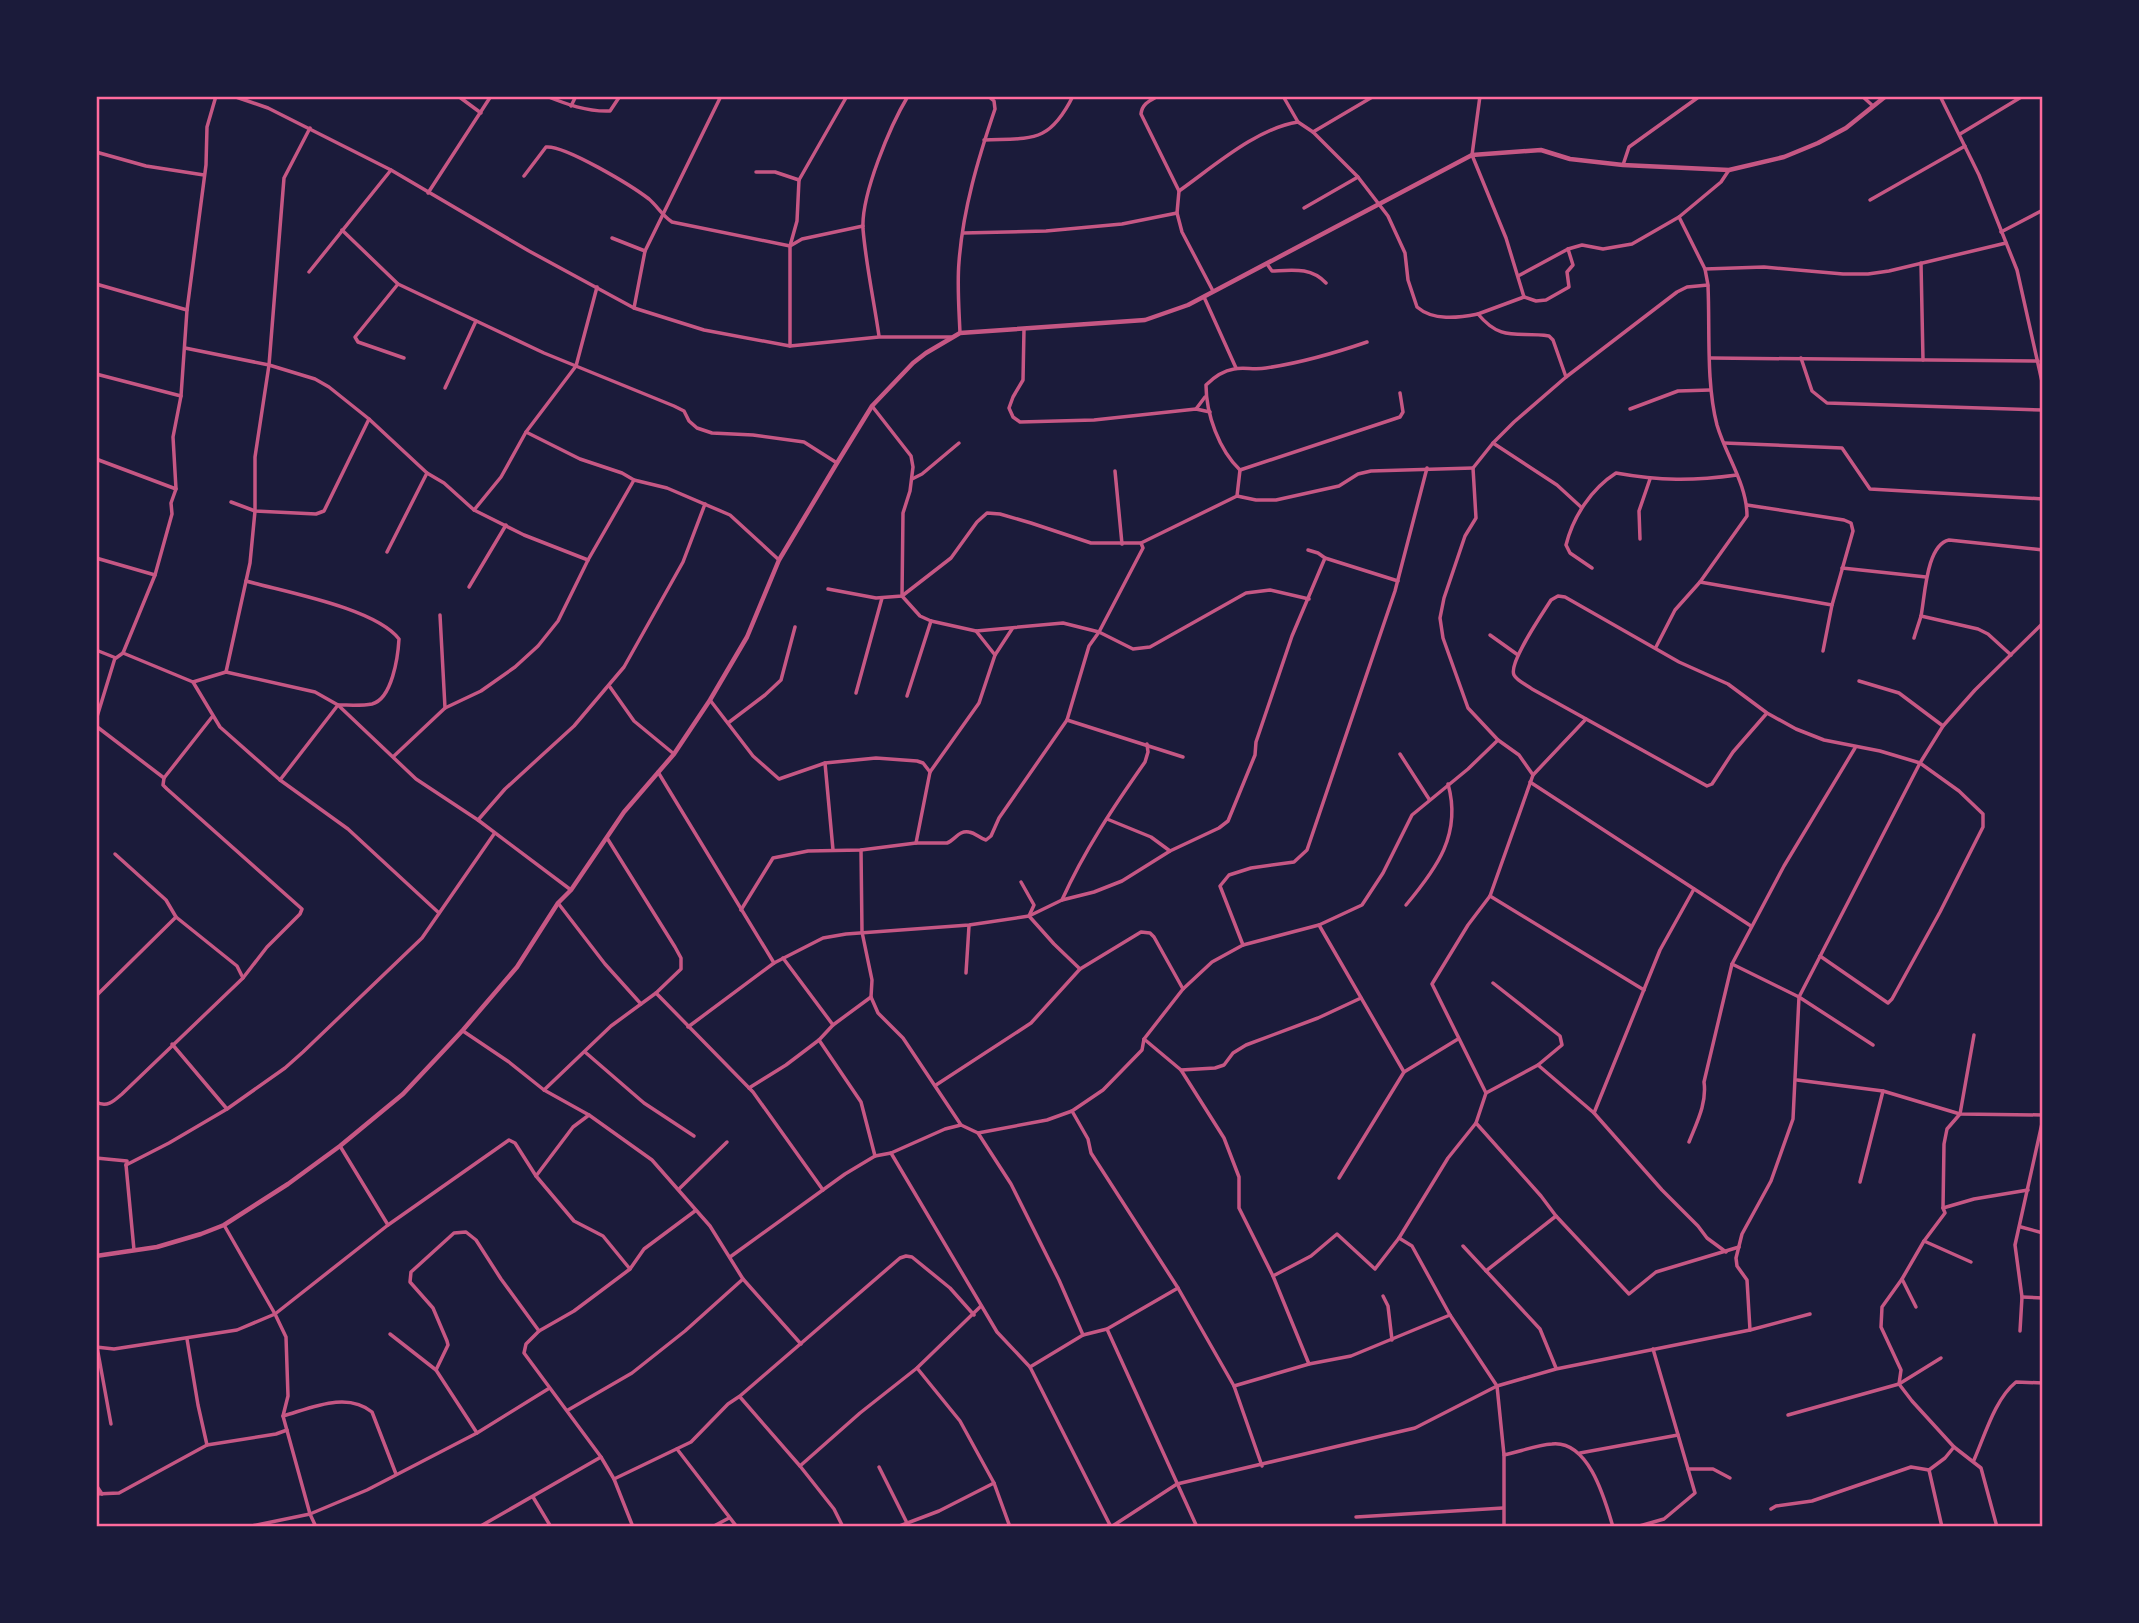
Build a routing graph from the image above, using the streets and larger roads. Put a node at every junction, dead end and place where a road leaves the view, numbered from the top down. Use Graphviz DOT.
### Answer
graph roads {
  1 [pos="216,96"];
  2 [pos="233,96"];
  3 [pos="458,96"];
  4 [pos="491,96"];
  5 [pos="546,96"];
  6 [pos="576,96"];
  7 [pos="620,96"];
  8 [pos="721,96"];
  9 [pos="847,96"];
  10 [pos="908,96"];
  11 [pos="988,96"];
  12 [pos="1073,96"];
  13 [pos="1157,96"];
  14 [pos="1283,96"];
  15 [pos="1374,96"];
  16 [pos="1480,96"];
  17 [pos="1700,96"];
  18 [pos="1862,96"];
  19 [pos="1886,96"];
  20 [pos="1940,96"];
  21 [pos="2023,96"];
  22 [pos="571,106"];
  23 [pos="1873,106"];
  24 [pos="481,113"];
  25 [pos="1298,122"];
  26 [pos="310,128"];
  27 [pos="1313,132"];
  28 [pos="1960,134"];
  29 [pos="984,140"];
  30 [pos="1965,146"];
  31 [pos="96,152"];
  32 [pos="1472,155"];
  33 [pos="1623,165"];
  34 [pos="391,170"];
  35 [pos="1729,170"];
  36 [pos="756,172"];
  37 [pos="205,175"];
  38 [pos="524,176"];
  39 [pos="1358,177"];
  40 [pos="799,180"];
  41 [pos="1179,191"];
  42 [pos="428,193"];
  43 [pos="1870,200"];
  44 [pos="1381,205"];
  45 [pos="1304,208"];
  46 [pos="2043,210"];
  47 [pos="1177,213"];
  48 [pos="663,216"];
  49 [pos="1679,217"];
  50 [pos="863,226"];
  51 [pos="342,230"];
  52 [pos="2001,232"];
  53 [pos="963,233"];
  54 [pos="612,237"];
  55 [pos="2006,243"];
  56 [pos="790,246"];
  57 [pos="1568,249"];
  58 [pos="645,251"];
  59 [pos="1921,263"];
  60 [pos="1267,264"];
  61 [pos="1705,269"];
  62 [pos="309,272"];
  63 [pos="1518,276"];
  64 [pos="1326,283"];
  65 [pos="96,284"];
  66 [pos="398,284"];
  67 [pos="1708,285"];
  68 [pos="597,287"];
  69 [pos="1213,291"];
  70 [pos="1203,296"];
  71 [pos="1524,297"];
  72 [pos="634,308"];
  73 [pos="187,310"];
  74 [pos="1478,314"];
  75 [pos="476,321"];
  76 [pos="1024,329"];
  77 [pos="960,333"];
  78 [pos="880,337"];
  79 [pos="951,337"];
  80 [pos="1367,342"];
  81 [pos="790,345"];
  82 [pos="185,348"];
  83 [pos="404,358"];
  84 [pos="1711,358"];
  85 [pos="1801,358"];
  86 [pos="1923,360"];
  87 [pos="2038,362"];
  88 [pos="269,365"];
  89 [pos="576,366"];
  90 [pos="1236,368"];
  91 [pos="96,374"];
  92 [pos="1566,377"];
  93 [pos="2043,386"];
  94 [pos="445,388"];
  95 [pos="1710,390"];
  96 [pos="1400,393"];
  97 [pos="1206,395"];
  98 [pos="181,396"];
  99 [pos="872,406"];
  100 [pos="1196,409"];
  101 [pos="1630,410"];
  102 [pos="2043,410"];
  103 [pos="1210,412"];
  104 [pos="369,419"];
  105 [pos="526,432"];
  106 [pos="959,443"];
  107 [pos="1493,443"];
  108 [pos="1723,443"];
  109 [pos="96,459"];
  110 [pos="836,463"];
  111 [pos="1427,468"];
  112 [pos="1473,468"];
  113 [pos="1240,470"];
  114 [pos="1115,471"];
  115 [pos="427,473"];
  116 [pos="1737,475"];
  117 [pos="912,479"];
  118 [pos="1650,479"];
  119 [pos="634,480"];
  120 [pos="176,489"];
  121 [pos="1237,496"];
  122 [pos="2043,499"];
  123 [pos="231,502"];
  124 [pos="705,504"];
  125 [pos="1747,505"];
  126 [pos="1581,507"];
  127 [pos="474,510"];
  128 [pos="255,511"];
  129 [pos="506,525"];
  130 [pos="1640,539"];
  131 [pos="1141,543"];
  132 [pos="1122,544"];
  133 [pos="1308,550"];
  134 [pos="2043,550"];
  135 [pos="387,552"];
  136 [pos="96,558"];
  137 [pos="1325,558"];
  138 [pos="779,560"];
  139 [pos="587,561"];
  140 [pos="1591,568"];
  141 [pos="1842,568"];
  142 [pos="155,575"];
  143 [pos="1926,577"];
  144 [pos="246,581"];
  145 [pos="1398,581"];
  146 [pos="1700,582"];
  147 [pos="470,587"];
  148 [pos="828,589"];
  149 [pos="902,596"];
  150 [pos="882,598"];
  151 [pos="1309,599"];
  152 [pos="1832,605"];
  153 [pos="440,615"];
  154 [pos="1921,615"];
  155 [pos="931,621"];
  156 [pos="2043,623"];
  157 [pos="795,626"];
  158 [pos="1012,629"];
  159 [pos="976,631"];
  160 [pos="1099,632"];
  161 [pos="1490,635"];
  162 [pos="1914,638"];
  163 [pos="1656,647"];
  164 [pos="96,650"];
  165 [pos="1823,651"];
  166 [pos="123,653"];
  167 [pos="995,655"];
  168 [pos="1518,655"];
  169 [pos="2011,655"];
  170 [pos="116,658"];
  171 [pos="226,672"];
  172 [pos="1859,681"];
  173 [pos="193,682"];
  174 [pos="610,687"];
  175 [pos="856,693"];
  176 [pos="907,696"];
  177 [pos="710,701"];
  178 [pos="338,705"];
  179 [pos="446,708"];
  180 [pos="1767,713"];
  181 [pos="212,717"];
  182 [pos="1586,719"];
  183 [pos="96,720"];
  184 [pos="1067,720"];
  185 [pos="728,723"];
  186 [pos="96,726"];
  187 [pos="1943,726"];
  188 [pos="1498,740"];
  189 [pos="1147,744"];
  190 [pos="1855,748"];
  191 [pos="674,754"];
  192 [pos="1400,754"];
  193 [pos="394,756"];
  194 [pos="1183,757"];
  195 [pos="825,763"];
  196 [pos="1920,763"];
  197 [pos="658,772"];
  198 [pos="930,772"];
  199 [pos="1533,775"];
  200 [pos="164,778"];
  201 [pos="281,780"];
  202 [pos="1530,782"];
  203 [pos="1448,784"];
  204 [pos="1429,799"];
  205 [pos="1107,819"];
  206 [pos="478,820"];
  207 [pos="494,834"];
  208 [pos="606,836"];
  209 [pos="916,842"];
  210 [pos="834,850"];
  211 [pos="861,850"];
  212 [pos="1170,851"];
  213 [pos="115,854"];
  214 [pos="1021,882"];
  215 [pos="1693,889"];
  216 [pos="571,890"];
  217 [pos="1490,896"];
  218 [pos="1062,900"];
  219 [pos="558,903"];
  220 [pos="1406,905"];
  221 [pos="741,909"];
  222 [pos="439,913"];
  223 [pos="1029,916"];
  224 [pos="176,917"];
  225 [pos="969,925"];
  226 [pos="1319,925"];
  227 [pos="1751,926"];
  228 [pos="862,932"];
  229 [pos="1243,945"];
  230 [pos="1820,956"];
  231 [pos="783,958"];
  232 [pos="774,963"];
  233 [pos="1732,964"];
  234 [pos="1080,969"];
  235 [pos="967,973"];
  236 [pos="243,978"];
  237 [pos="1493,983"];
  238 [pos="1183,989"];
  239 [pos="1644,990"];
  240 [pos="656,993"];
  241 [pos="96,996"];
  242 [pos="871,997"];
  243 [pos="1799,997"];
  244 [pos="1362,998"];
  245 [pos="641,1004"];
  246 [pos="833,1025"];
  247 [pos="688,1027"];
  248 [pos="463,1030"];
  249 [pos="1974,1035"];
  250 [pos="1144,1039"];
  251 [pos="1458,1039"];
  252 [pos="819,1040"];
  253 [pos="172,1044"];
  254 [pos="1873,1045"];
  255 [pos="585,1052"];
  256 [pos="1538,1065"];
  257 [pos="1181,1070"];
  258 [pos="1404,1072"];
  259 [pos="1796,1080"];
  260 [pos="936,1085"];
  261 [pos="748,1088"];
  262 [pos="544,1090"];
  263 [pos="1883,1091"];
  264 [pos="1486,1093"];
  265 [pos="96,1102"];
  266 [pos="227,1108"];
  267 [pos="1072,1111"];
  268 [pos="1594,1113"];
  269 [pos="1960,1114"];
  270 [pos="589,1115"];
  271 [pos="2043,1117"];
  272 [pos="1476,1123"];
  273 [pos="961,1125"];
  274 [pos="978,1133"];
  275 [pos="694,1136"];
  276 [pos="727,1142"];
  277 [pos="1689,1142"];
  278 [pos="340,1146"];
  279 [pos="891,1153"];
  280 [pos="875,1156"];
  281 [pos="96,1158"];
  282 [pos="126,1165"];
  283 [pos="536,1176"];
  284 [pos="1339,1178"];
  285 [pos="1860,1182"];
  286 [pos="679,1189"];
  287 [pos="823,1190"];
  288 [pos="2028,1190"];
  289 [pos="1943,1208"];
  290 [pos="695,1210"];
  291 [pos="1556,1216"];
  292 [pos="224,1224"];
  293 [pos="388,1225"];
  294 [pos="2020,1227"];
  295 [pos="2043,1233"];
  296 [pos="1399,1238"];
  297 [pos="1924,1241"];
  298 [pos="1463,1245"];
  299 [pos="1739,1247"];
  300 [pos="134,1252"];
  301 [pos="1726,1252"];
  302 [pos="96,1256"];
  303 [pos="730,1256"];
  304 [pos="1971,1262"];
  305 [pos="629,1269"];
  306 [pos="1486,1271"];
  307 [pos="1273,1276"];
  308 [pos="743,1279"];
  309 [pos="1902,1279"];
  310 [pos="1178,1288"];
  311 [pos="1383,1296"];
  312 [pos="2022,1297"];
  313 [pos="2043,1298"];
  314 [pos="981,1306"];
  315 [pos="1916,1307"];
  316 [pos="275,1314"];
  317 [pos="1810,1314"];
  318 [pos="974,1315"];
  319 [pos="1450,1315"];
  320 [pos="96,1326"];
  321 [pos="1107,1329"];
  322 [pos="1750,1330"];
  323 [pos="539,1331"];
  324 [pos="2020,1331"];
  325 [pos="390,1334"];
  326 [pos="1083,1335"];
  327 [pos="187,1339"];
  328 [pos="1392,1340"];
  329 [pos="801,1344"];
  330 [pos="97,1347"];
  331 [pos="1653,1349"];
  332 [pos="1941,1359"];
  333 [pos="1309,1364"];
  334 [pos="1030,1367"];
  335 [pos="917,1368"];
  336 [pos="1556,1369"];
  337 [pos="436,1370"];
  338 [pos="2043,1383"];
  339 [pos="1899,1384"];
  340 [pos="1234,1386"];
  341 [pos="1497,1386"];
  342 [pos="548,1390"];
  343 [pos="740,1396"];
  344 [pos="568,1410"];
  345 [pos="1788,1415"];
  346 [pos="283,1416"];
  347 [pos="111,1424"];
  348 [pos="287,1430"];
  349 [pos="477,1433"];
  350 [pos="1678,1435"];
  351 [pos="207,1445"];
  352 [pos="1954,1447"];
  353 [pos="677,1449"];
  354 [pos="1580,1453"];
  355 [pos="1504,1455"];
  356 [pos="601,1457"];
  357 [pos="1974,1461"];
  358 [pos="800,1466"];
  359 [pos="1262,1466"];
  360 [pos="879,1467"];
  361 [pos="1688,1469"];
  362 [pos="1929,1470"];
  363 [pos="396,1474"];
  364 [pos="1730,1478"];
  365 [pos="614,1479"];
  366 [pos="994,1483"];
  367 [pos="1177,1484"];
  368 [pos="96,1485"];
  369 [pos="99,1494"];
  370 [pos="533,1497"];
  371 [pos="1503,1508"];
  372 [pos="1771,1509"];
  373 [pos="310,1514"];
  374 [pos="729,1517"];
  375 [pos="1356,1517"];
  376 [pos="907,1523"];
  377 [pos="247,1527"];
  378 [pos="316,1527"];
  379 [pos="479,1527"];
  380 [pos="551,1527"];
  381 [pos="633,1527"];
  382 [pos="712,1527"];
  383 [pos="737,1527"];
  384 [pos="843,1527"];
  385 [pos="897,1527"];
  386 [pos="1010,1527"];
  387 [pos="1111,1527"];
  388 [pos="1197,1527"];
  389 [pos="1504,1527"];
  390 [pos="1613,1527"];
  391 [pos="1636,1527"];
  392 [pos="1942,1527"];
  393 [pos="1997,1527"];
  1 -- 37 [label="street"];
  2 -- 26 [label="street"];
  3 -- 24 [label="street"];
  4 -- 24 [label="street"];
  5 -- 22 [label="street"];
  6 -- 22 [label="street"];
  7 -- 22 [label="street"];
  8 -- 48 [label="street"];
  9 -- 40 [label="street"];
  10 -- 50 [label="street"];
  11 -- 29 [label="street"];
  12 -- 29 [label="street"];
  13 -- 41 [label="street"];
  14 -- 25 [label="street"];
  15 -- 27 [label="street"];
  16 -- 32 [label="street"];
  17 -- 33 [label="street"];
  18 -- 23 [label="street"];
  19 -- 23 [label="street"];
  20 -- 28 [label="street"];
  21 -- 28 [label="street"];
  23 -- 35 [label="street"];
  24 -- 42 [label="street"];
  25 -- 27 [label="street"];
  25 -- 41 [label="street"];
  26 -- 34 [label="street"];
  26 -- 88 [label="street"];
  27 -- 39 [label="street"];
  28 -- 30 [label="street"];
  29 -- 53 [label="street"];
  30 -- 43 [label="street"];
  30 -- 52 [label="street"];
  31 -- 37 [label="street"];
  32 -- 33 [label="street"];
  32 -- 44 [label="street"];
  32 -- 63 [label="street"];
  33 -- 35 [label="street"];
  34 -- 42 [label="street"];
  34 -- 51 [label="street"];
  35 -- 49 [label="street"];
  36 -- 40 [label="street"];
  37 -- 73 [label="street"];
  38 -- 48 [label="street"];
  39 -- 44 [label="street"];
  39 -- 45 [label="street"];
  40 -- 56 [label="street"];
  41 -- 47 [label="street"];
  42 -- 68 [label="street"];
  44 -- 60 [label="street"];
  44 -- 74 [label="street"];
  46 -- 52 [label="street"];
  47 -- 53 [label="street"];
  47 -- 69 [label="street"];
  48 -- 56 [label="street"];
  48 -- 58 [label="street"];
  49 -- 57 [label="street"];
  49 -- 61 [label="street"];
  50 -- 56 [label="street"];
  50 -- 78 [label="street"];
  51 -- 62 [label="street"];
  51 -- 66 [label="street"];
  52 -- 55 [label="street"];
  53 -- 77 [label="street"];
  54 -- 58 [label="street"];
  55 -- 59 [label="street"];
  55 -- 87 [label="street"];
  56 -- 81 [label="street"];
  57 -- 63 [label="street"];
  57 -- 71 [label="street"];
  58 -- 72 [label="street"];
  59 -- 61 [label="street"];
  59 -- 86 [label="street"];
  60 -- 64 [label="street"];
  60 -- 69 [label="street"];
  61 -- 67 [label="street"];
  63 -- 71 [label="street"];
  65 -- 73 [label="street"];
  66 -- 75 [label="street"];
  66 -- 83 [label="street"];
  67 -- 84 [label="street"];
  67 -- 92 [label="street"];
  68 -- 72 [label="street"];
  68 -- 89 [label="street"];
  69 -- 70 [label="street"];
  70 -- 76 [label="street"];
  70 -- 90 [label="street"];
  71 -- 74 [label="street"];
  72 -- 81 [label="street"];
  73 -- 82 [label="street"];
  74 -- 92 [label="street"];
  75 -- 89 [label="street"];
  75 -- 94 [label="street"];
  76 -- 77 [label="street"];
  76 -- 100 [label="street"];
  77 -- 79 [label="street"];
  78 -- 79 [label="street"];
  78 -- 81 [label="street"];
  79 -- 99 [label="street"];
  80 -- 90 [label="street"];
  82 -- 88 [label="street"];
  82 -- 98 [label="street"];
  84 -- 85 [label="street"];
  84 -- 95 [label="street"];
  85 -- 86 [label="street"];
  85 -- 102 [label="street"];
  86 -- 87 [label="street"];
  87 -- 93 [label="street"];
  88 -- 104 [label="street"];
  88 -- 128 [label="street"];
  89 -- 105 [label="street"];
  89 -- 110 [label="street"];
  90 -- 97 [label="street"];
  91 -- 98 [label="street"];
  92 -- 107 [label="street"];
  95 -- 101 [label="street"];
  95 -- 108 [label="street"];
  96 -- 113 [label="street"];
  97 -- 100 [label="street"];
  97 -- 103 [label="street"];
  98 -- 120 [label="street"];
  99 -- 110 [label="street"];
  99 -- 117 [label="street"];
  100 -- 103 [label="street"];
  103 -- 113 [label="street"];
  104 -- 115 [label="street"];
  104 -- 128 [label="street"];
  105 -- 119 [label="street"];
  105 -- 127 [label="street"];
  106 -- 117 [label="street"];
  107 -- 112 [label="street"];
  107 -- 126 [label="street"];
  108 -- 116 [label="street"];
  108 -- 122 [label="street"];
  109 -- 120 [label="street"];
  110 -- 138 [label="street"];
  111 -- 112 [label="street"];
  111 -- 121 [label="street"];
  111 -- 145 [label="street"];
  112 -- 188 [label="street"];
  113 -- 121 [label="street"];
  114 -- 132 [label="street"];
  115 -- 127 [label="street"];
  115 -- 135 [label="street"];
  116 -- 118 [label="street"];
  116 -- 125 [label="street"];
  117 -- 149 [label="street"];
  118 -- 126 [label="street"];
  118 -- 130 [label="street"];
  119 -- 124 [label="street"];
  119 -- 139 [label="street"];
  120 -- 142 [label="street"];
  121 -- 131 [label="street"];
  123 -- 128 [label="street"];
  124 -- 138 [label="street"];
  124 -- 174 [label="street"];
  125 -- 141 [label="street"];
  125 -- 146 [label="street"];
  126 -- 140 [label="street"];
  127 -- 129 [label="street"];
  128 -- 144 [label="street"];
  129 -- 139 [label="street"];
  129 -- 147 [label="street"];
  131 -- 132 [label="street"];
  131 -- 160 [label="street"];
  132 -- 149 [label="street"];
  133 -- 137 [label="street"];
  134 -- 143 [label="street"];
  136 -- 142 [label="street"];
  137 -- 145 [label="street"];
  137 -- 151 [label="street"];
  138 -- 177 [label="street"];
  139 -- 179 [label="street"];
  141 -- 143 [label="street"];
  141 -- 152 [label="street"];
  142 -- 166 [label="street"];
  143 -- 154 [label="street"];
  144 -- 171 [label="street"];
  144 -- 178 [label="street"];
  145 -- 229 [label="street"];
  146 -- 152 [label="street"];
  146 -- 163 [label="street"];
  148 -- 150 [label="street"];
  149 -- 150 [label="street"];
  149 -- 155 [label="street"];
  150 -- 175 [label="street"];
  151 -- 160 [label="street"];
  151 -- 212 [label="street"];
  152 -- 165 [label="street"];
  153 -- 179 [label="street"];
  154 -- 162 [label="street"];
  154 -- 169 [label="street"];
  155 -- 159 [label="street"];
  155 -- 176 [label="street"];
  156 -- 169 [label="street"];
  157 -- 185 [label="street"];
  158 -- 159 [label="street"];
  158 -- 160 [label="street"];
  158 -- 167 [label="street"];
  159 -- 167 [label="street"];
  160 -- 184 [label="street"];
  161 -- 168 [label="street"];
  163 -- 168 [label="street"];
  163 -- 180 [label="street"];
  164 -- 170 [label="street"];
  166 -- 170 [label="street"];
  166 -- 173 [label="street"];
  167 -- 198 [label="street"];
  168 -- 182 [label="street"];
  169 -- 187 [label="street"];
  170 -- 183 [label="street"];
  171 -- 173 [label="street"];
  171 -- 178 [label="street"];
  172 -- 187 [label="street"];
  173 -- 181 [label="street"];
  174 -- 191 [label="street"];
  174 -- 206 [label="street"];
  177 -- 185 [label="street"];
  177 -- 191 [label="street"];
  178 -- 193 [label="street"];
  178 -- 201 [label="street"];
  179 -- 193 [label="street"];
  180 -- 182 [label="street"];
  180 -- 190 [label="street"];
  181 -- 200 [label="street"];
  181 -- 201 [label="street"];
  182 -- 199 [label="street"];
  184 -- 189 [label="street"];
  184 -- 209 [label="street"];
  185 -- 195 [label="street"];
  186 -- 200 [label="street"];
  187 -- 196 [label="street"];
  188 -- 199 [label="street"];
  188 -- 203 [label="street"];
  189 -- 194 [label="street"];
  189 -- 205 [label="street"];
  190 -- 196 [label="street"];
  190 -- 227 [label="street"];
  191 -- 197 [label="street"];
  192 -- 204 [label="street"];
  193 -- 206 [label="street"];
  195 -- 198 [label="street"];
  195 -- 210 [label="street"];
  196 -- 230 [label="street"];
  196 -- 230 [label="street"];
  197 -- 208 [label="street"];
  197 -- 221 [label="street"];
  198 -- 209 [label="street"];
  199 -- 202 [label="street"];
  200 -- 236 [label="street"];
  201 -- 222 [label="street"];
  202 -- 215 [label="street"];
  202 -- 217 [label="street"];
  203 -- 204 [label="street"];
  203 -- 220 [label="street"];
  204 -- 226 [label="street"];
  205 -- 212 [label="street"];
  205 -- 218 [label="street"];
  206 -- 207 [label="street"];
  207 -- 216 [label="street"];
  207 -- 222 [label="street"];
  208 -- 216 [label="street"];
  208 -- 240 [label="street"];
  209 -- 211 [label="street"];
  210 -- 211 [label="street"];
  210 -- 221 [label="street"];
  211 -- 228 [label="street"];
  212 -- 218 [label="street"];
  213 -- 224 [label="street"];
  214 -- 223 [label="street"];
  215 -- 227 [label="street"];
  215 -- 239 [label="street"];
  216 -- 219 [label="street"];
  217 -- 239 [label="street"];
  217 -- 251 [label="street"];
  218 -- 223 [label="street"];
  219 -- 245 [label="street"];
  219 -- 248 [label="street"];
  221 -- 232 [label="street"];
  222 -- 266 [label="street"];
  223 -- 225 [label="street"];
  223 -- 234 [label="street"];
  224 -- 236 [label="street"];
  224 -- 241 [label="street"];
  225 -- 228 [label="street"];
  225 -- 235 [label="street"];
  226 -- 229 [label="street"];
  226 -- 244 [label="street"];
  227 -- 233 [label="street"];
  228 -- 231 [label="street"];
  228 -- 242 [label="street"];
  229 -- 238 [label="street"];
  230 -- 243 [label="street"];
  231 -- 232 [label="street"];
  231 -- 246 [label="street"];
  232 -- 247 [label="street"];
  233 -- 243 [label="street"];
  233 -- 277 [label="street"];
  234 -- 238 [label="street"];
  234 -- 260 [label="street"];
  236 -- 253 [label="street"];
  237 -- 256 [label="street"];
  238 -- 250 [label="street"];
  239 -- 268 [label="street"];
  240 -- 245 [label="street"];
  240 -- 247 [label="street"];
  242 -- 246 [label="street"];
  242 -- 260 [label="street"];
  243 -- 254 [label="street"];
  243 -- 259 [label="street"];
  244 -- 257 [label="street"];
  244 -- 258 [label="street"];
  245 -- 255 [label="street"];
  246 -- 252 [label="street"];
  247 -- 261 [label="street"];
  248 -- 262 [label="street"];
  248 -- 278 [label="street"];
  249 -- 269 [label="street"];
  250 -- 257 [label="street"];
  250 -- 267 [label="street"];
  251 -- 258 [label="street"];
  251 -- 264 [label="street"];
  252 -- 261 [label="street"];
  252 -- 280 [label="street"];
  253 -- 265 [label="street"];
  253 -- 266 [label="street"];
  255 -- 262 [label="street"];
  255 -- 275 [label="street"];
  256 -- 264 [label="street"];
  256 -- 268 [label="street"];
  257 -- 307 [label="street"];
  258 -- 284 [label="street"];
  259 -- 263 [label="street"];
  259 -- 299 [label="street"];
  260 -- 273 [label="street"];
  261 -- 287 [label="street"];
  262 -- 270 [label="street"];
  263 -- 269 [label="street"];
  263 -- 285 [label="street"];
  264 -- 272 [label="street"];
  266 -- 282 [label="street"];
  267 -- 274 [label="street"];
  267 -- 310 [label="street"];
  268 -- 301 [label="street"];
  269 -- 271 [label="street"];
  269 -- 289 [label="street"];
  270 -- 283 [label="street"];
  270 -- 286 [label="street"];
  271 -- 288 [label="street"];
  272 -- 291 [label="street"];
  272 -- 296 [label="street"];
  273 -- 274 [label="street"];
  273 -- 279 [label="street"];
  274 -- 326 [label="street"];
  276 -- 286 [label="street"];
  278 -- 292 [label="street"];
  278 -- 293 [label="street"];
  279 -- 280 [label="street"];
  279 -- 314 [label="street"];
  280 -- 287 [label="street"];
  281 -- 282 [label="street"];
  282 -- 300 [label="street"];
  283 -- 293 [label="street"];
  283 -- 305 [label="street"];
  286 -- 290 [label="street"];
  287 -- 303 [label="street"];
  288 -- 289 [label="street"];
  288 -- 294 [label="street"];
  289 -- 297 [label="street"];
  290 -- 303 [label="street"];
  290 -- 305 [label="street"];
  291 -- 301 [label="street"];
  291 -- 306 [label="street"];
  292 -- 300 [label="street"];
  292 -- 316 [label="street"];
  293 -- 316 [label="street"];
  294 -- 295 [label="street"];
  294 -- 312 [label="street"];
  296 -- 307 [label="street"];
  296 -- 319 [label="street"];
  297 -- 304 [label="street"];
  297 -- 309 [label="street"];
  298 -- 306 [label="street"];
  299 -- 301 [label="street"];
  299 -- 322 [label="street"];
  300 -- 302 [label="street"];
  303 -- 308 [label="street"];
  305 -- 323 [label="street"];
  306 -- 336 [label="street"];
  307 -- 333 [label="street"];
  308 -- 329 [label="street"];
  308 -- 344 [label="street"];
  309 -- 315 [label="street"];
  309 -- 339 [label="street"];
  310 -- 321 [label="street"];
  310 -- 340 [label="street"];
  311 -- 328 [label="street"];
  312 -- 313 [label="street"];
  312 -- 324 [label="street"];
  314 -- 318 [label="street"];
  314 -- 334 [label="street"];
  316 -- 327 [label="street"];
  316 -- 346 [label="street"];
  317 -- 322 [label="street"];
  318 -- 329 [label="street"];
  318 -- 335 [label="street"];
  319 -- 328 [label="street"];
  319 -- 341 [label="street"];
  320 -- 330 [label="street"];
  321 -- 326 [label="street"];
  321 -- 367 [label="street"];
  322 -- 331 [label="street"];
  323 -- 337 [label="street"];
  323 -- 342 [label="street"];
  325 -- 337 [label="street"];
  326 -- 334 [label="street"];
  327 -- 330 [label="street"];
  327 -- 351 [label="street"];
  328 -- 333 [label="street"];
  329 -- 343 [label="street"];
  330 -- 347 [label="street"];
  331 -- 336 [label="street"];
  331 -- 350 [label="street"];
  332 -- 339 [label="street"];
  333 -- 340 [label="street"];
  334 -- 387 [label="street"];
  335 -- 358 [label="street"];
  335 -- 366 [label="street"];
  336 -- 341 [label="street"];
  337 -- 349 [label="street"];
  338 -- 357 [label="street"];
  339 -- 345 [label="street"];
  339 -- 352 [label="street"];
  340 -- 359 [label="street"];
  341 -- 355 [label="street"];
  341 -- 359 [label="street"];
  342 -- 344 [label="street"];
  342 -- 349 [label="street"];
  343 -- 353 [label="street"];
  343 -- 358 [label="street"];
  344 -- 356 [label="street"];
  346 -- 348 [label="street"];
  346 -- 363 [label="street"];
  348 -- 351 [label="street"];
  348 -- 373 [label="street"];
  349 -- 363 [label="street"];
  350 -- 354 [label="street"];
  350 -- 361 [label="street"];
  351 -- 369 [label="street"];
  352 -- 357 [label="street"];
  352 -- 362 [label="street"];
  353 -- 365 [label="street"];
  353 -- 374 [label="street"];
  354 -- 355 [label="street"];
  354 -- 390 [label="street"];
  355 -- 371 [label="street"];
  356 -- 365 [label="street"];
  356 -- 370 [label="street"];
  357 -- 393 [label="street"];
  358 -- 384 [label="street"];
  359 -- 367 [label="street"];
  360 -- 376 [label="street"];
  361 -- 364 [label="street"];
  361 -- 391 [label="street"];
  362 -- 372 [label="street"];
  362 -- 392 [label="street"];
  363 -- 373 [label="street"];
  365 -- 381 [label="street"];
  366 -- 376 [label="street"];
  366 -- 386 [label="street"];
  367 -- 387 [label="street"];
  367 -- 388 [label="street"];
  368 -- 369 [label="street"];
  370 -- 379 [label="street"];
  370 -- 380 [label="street"];
  371 -- 375 [label="street"];
  371 -- 389 [label="street"];
  373 -- 377 [label="street"];
  373 -- 378 [label="street"];
  374 -- 382 [label="street"];
  374 -- 383 [label="street"];
  376 -- 385 [label="street"];
}
